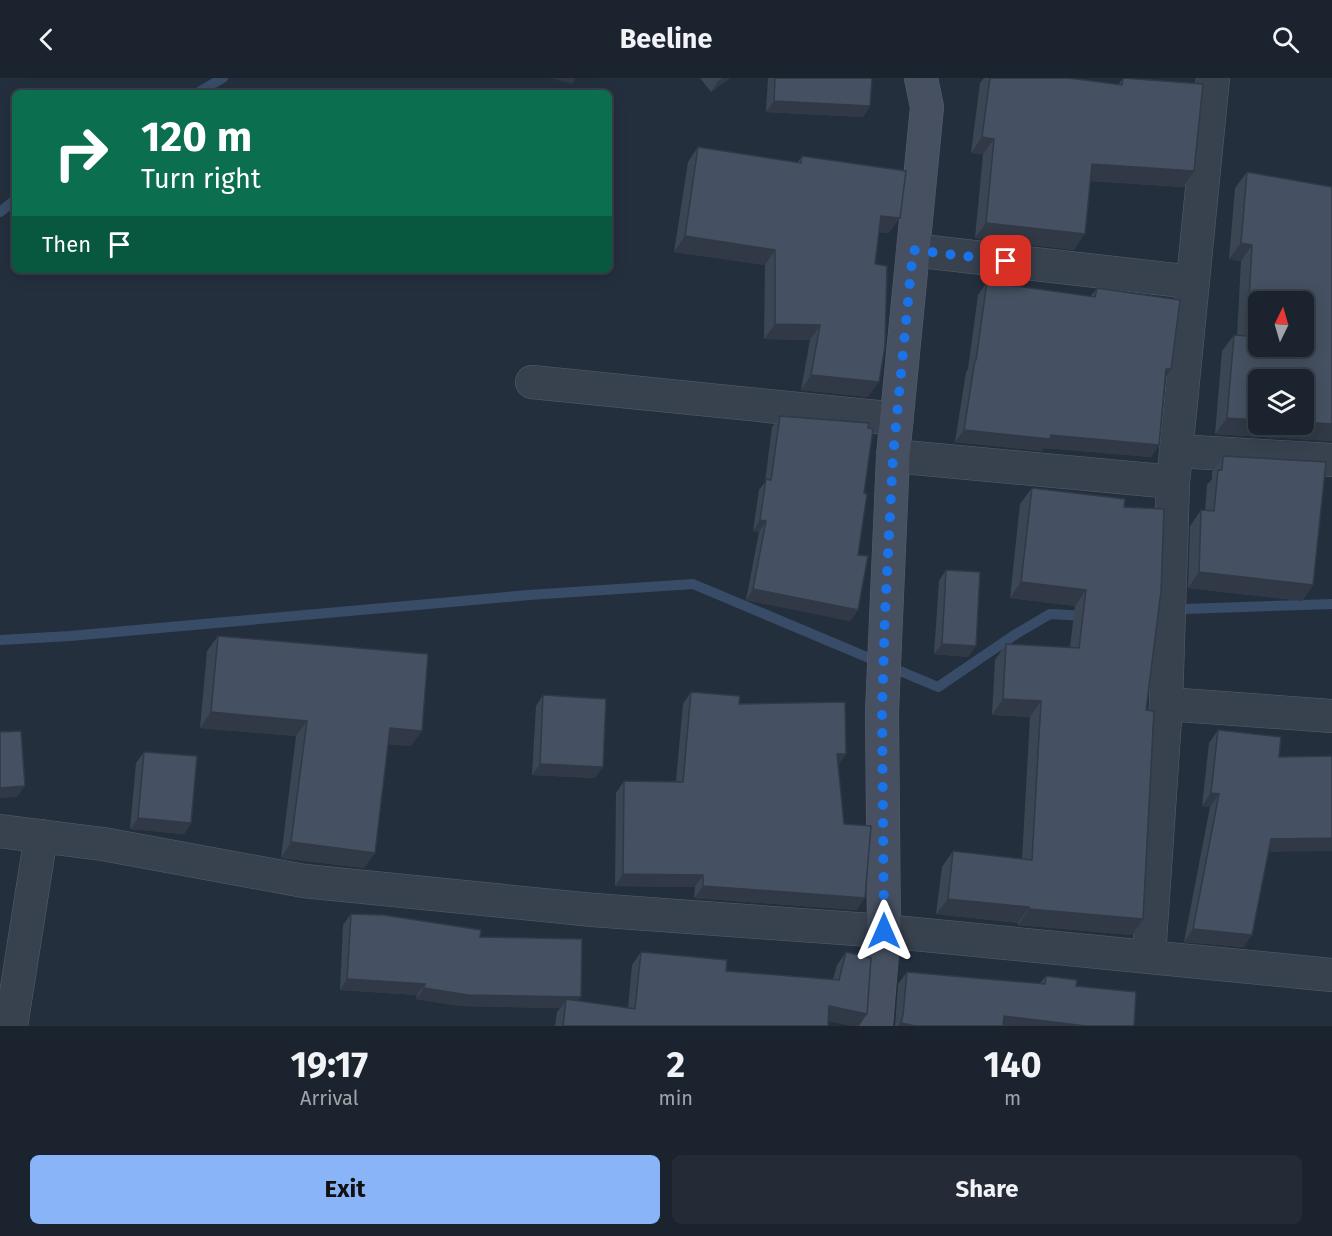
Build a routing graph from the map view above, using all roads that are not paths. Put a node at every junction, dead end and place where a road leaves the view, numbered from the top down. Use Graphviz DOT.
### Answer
graph roads {
  1 [pos="921,78"];
  2 [pos="1213,78"];
  3 [pos="913,250"];
  4 [pos="1192,282"];
  5 [pos="532,382"];
  6 [pos="897,419"];
  7 [pos="893,456"];
  8 [pos="1332,460"];
  9 [pos="1175,466"];
  10 [pos="1166,704"];
  11 [pos="1332,716"];
  12 [pos="0,831"];
  13 [pos="39,847"];
  14 [pos="884,931"];
  15 [pos="1149,956"];
  16 [pos="1332,975"];
  17 [pos="11,1026"];
  18 [pos="876,1026"];
  1 -- 3 [label="street"];
  2 -- 4 [label="street"];
  3 -- 4 [label="street"];
  3 -- 6 [label="street"];
  4 -- 9 [label="street"];
  5 -- 6 [label="street"];
  6 -- 7 [label="street"];
  7 -- 9 [label="street"];
  7 -- 14 [label="street"];
  8 -- 9 [label="street"];
  9 -- 10 [label="street"];
  10 -- 11 [label="street"];
  10 -- 15 [label="street"];
  12 -- 13 [label="street"];
  13 -- 14 [label="street"];
  13 -- 17 [label="street"];
  14 -- 15 [label="street"];
  14 -- 18 [label="street"];
  15 -- 16 [label="street"];
}
